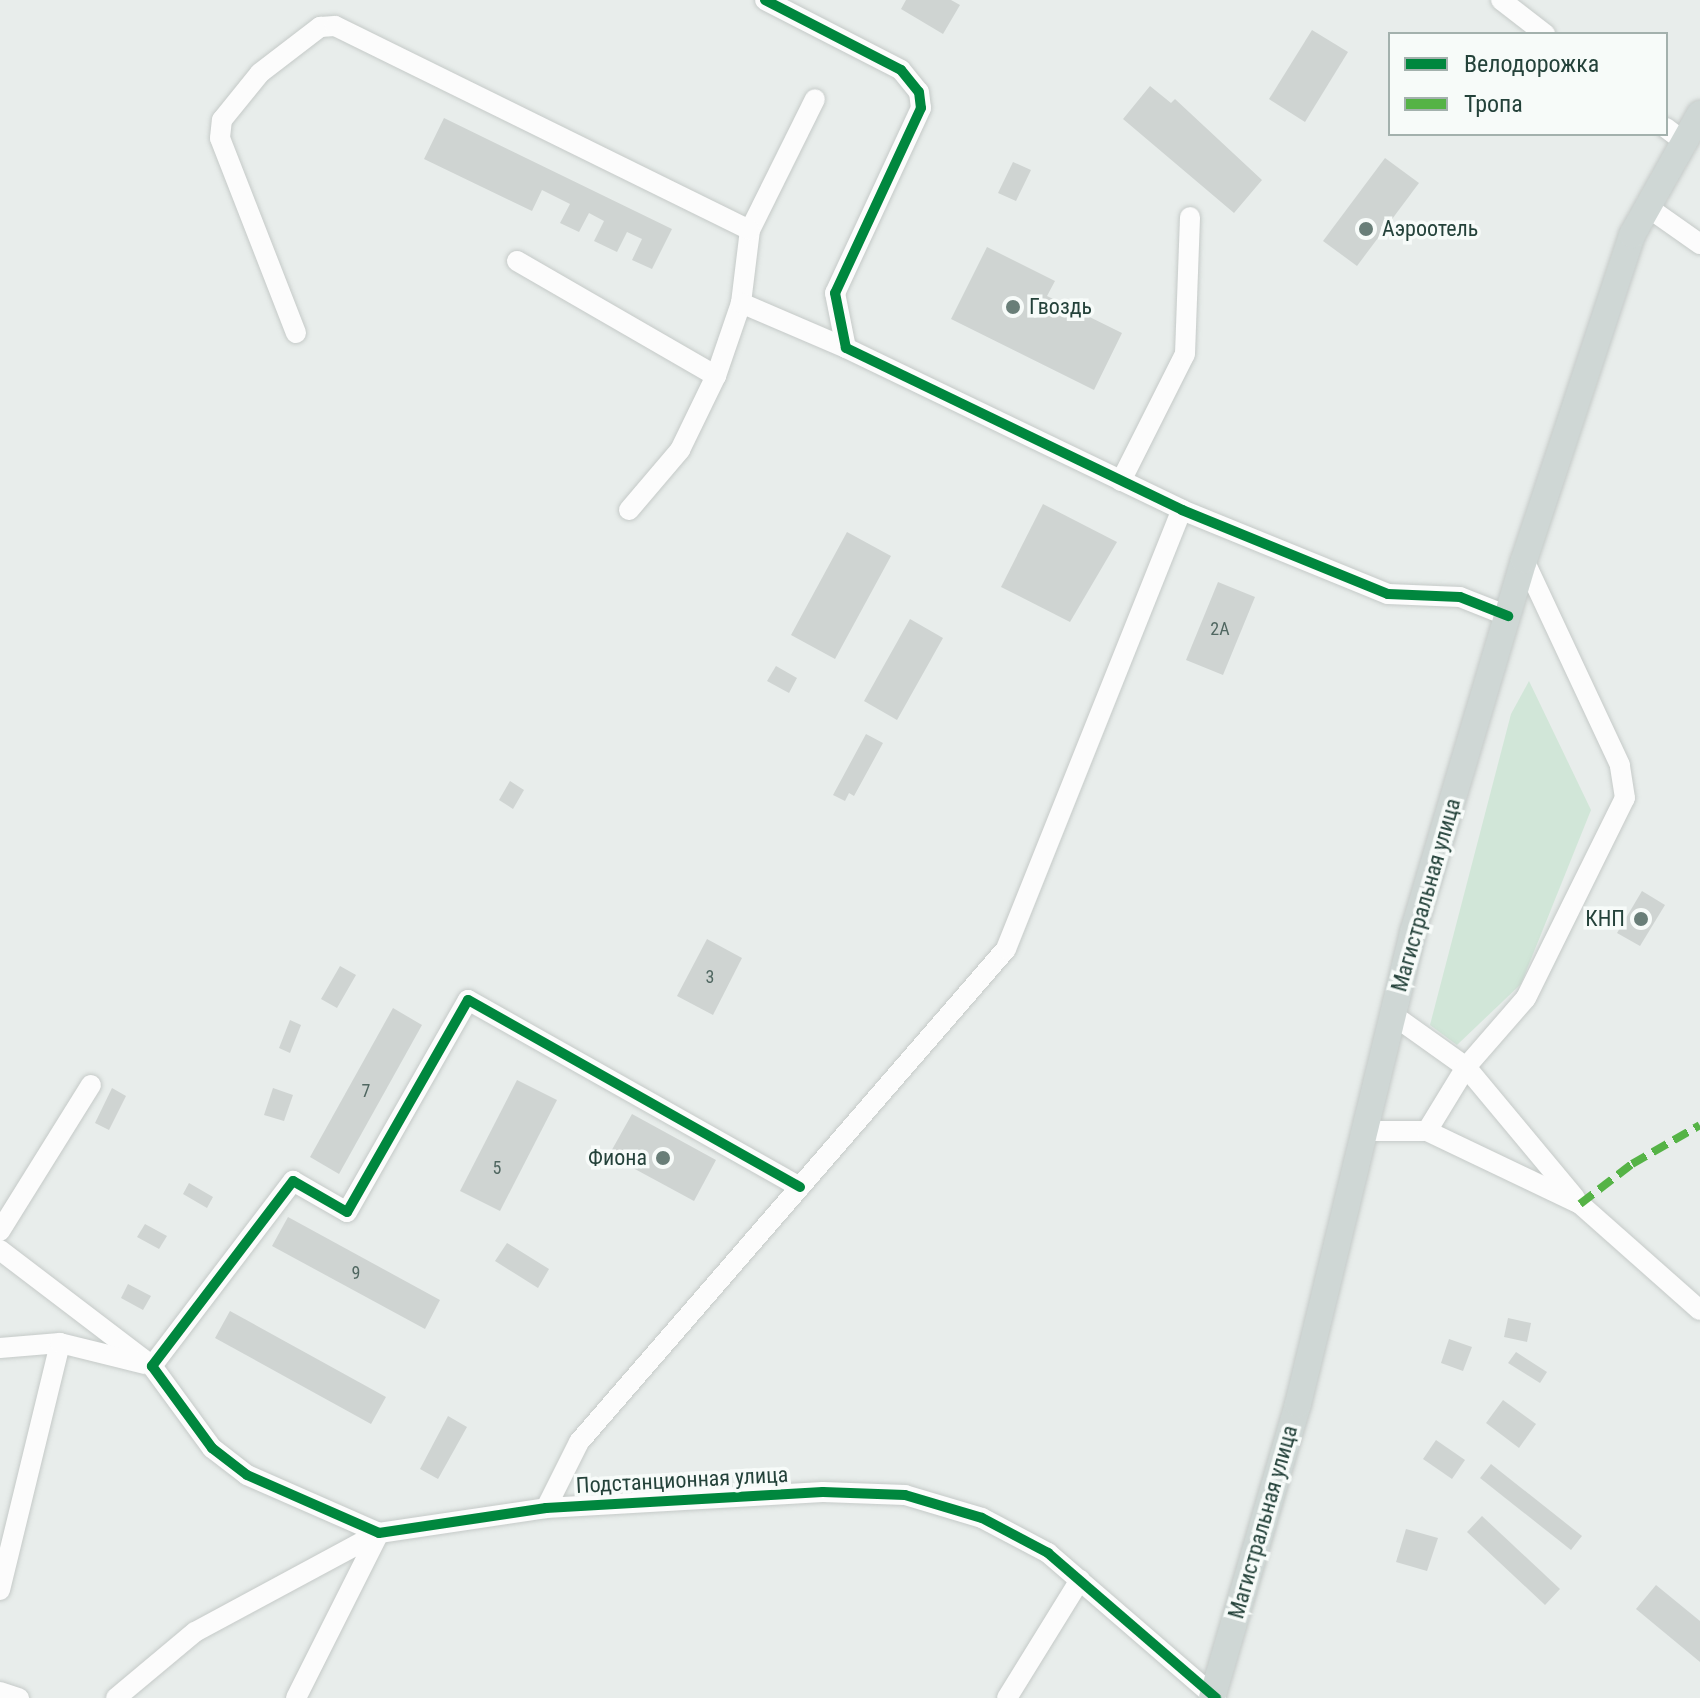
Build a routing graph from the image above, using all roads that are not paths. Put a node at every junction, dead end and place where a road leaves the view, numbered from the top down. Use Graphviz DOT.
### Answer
graph roads {
  1 [pos="765,0"];
  2 [pos="1501,0"];
  3 [pos="1542,32"];
  4 [pos="815,99"];
  5 [pos="1700,114"];
  6 [pos="1675,134"];
  7 [pos="1646,206"];
  8 [pos="1190,217"];
  9 [pos="750,230"];
  10 [pos="1700,244"];
  11 [pos="517,261"];
  12 [pos="741,303"];
  13 [pos="296,333"];
  14 [pos="846,348"];
  15 [pos="716,376"];
  16 [pos="1124,474"];
  17 [pos="629,510"];
  18 [pos="1182,510"];
  19 [pos="1524,560"];
  20 [pos="1508,616"];
  21 [pos="1393,1015"];
  22 [pos="1466,1067"];
  23 [pos="91,1085"];
  24 [pos="1364,1131"];
  25 [pos="1427,1131"];
  26 [pos="800,1187"];
  27 [pos="1580,1204"];
  28 [pos="0,1231"];
  29 [pos="0,1250"];
  30 [pos="1700,1310"];
  31 [pos="60,1343"];
  32 [pos="0,1348"];
  33 [pos="152,1366"];
  34 [pos="546,1508"];
  35 [pos="379,1533"];
  36 [pos="1080,1580"];
  37 [pos="0,1590"];
  38 [pos="0,1692"];
  39 [pos="1214,1697"];
  40 [pos="19,1698"];
  41 [pos="116,1698"];
  42 [pos="296,1698"];
  43 [pos="1007,1698"];
  1 -- 14 [label="street"];
  2 -- 3 [label="street"];
  4 -- 9 [label="street"];
  5 -- 6 [label="main road, Магистральная улица"];
  6 -- 7 [label="main road, Магистральная улица"];
  7 -- 10 [label="street"];
  7 -- 19 [label="main road, Магистральная улица"];
  8 -- 16 [label="street"];
  9 -- 12 [label="street"];
  9 -- 13 [label="street"];
  11 -- 15 [label="street"];
  12 -- 14 [label="street"];
  12 -- 15 [label="street"];
  14 -- 16 [label="street"];
  15 -- 17 [label="street"];
  16 -- 18 [label="street"];
  18 -- 20 [label="street"];
  18 -- 26 [label="street"];
  19 -- 20 [label="main road, Магистральная улица"];
  19 -- 22 [label="street"];
  20 -- 21 [label="main road, Магистральная улица"];
  21 -- 22 [label="street"];
  21 -- 24 [label="main road, Магистральная улица"];
  22 -- 25 [label="street"];
  22 -- 27 [label="street"];
  23 -- 28 [label="street"];
  24 -- 25 [label="street"];
  24 -- 39 [label="main road, Магистральная улица"];
  25 -- 27 [label="street"];
  26 -- 33 [label="street"];
  26 -- 34 [label="street"];
  27 -- 30 [label="street"];
  29 -- 33 [label="street"];
  31 -- 32 [label="street"];
  31 -- 33 [label="street"];
  31 -- 37 [label="street"];
  33 -- 35 [label="street"];
  34 -- 35 [label="street, Подстанционная улица"];
  34 -- 36 [label="street, Подстанционная улица"];
  35 -- 41 [label="street"];
  35 -- 42 [label="street"];
  36 -- 39 [label="street, Подстанционная улица"];
  36 -- 43 [label="street"];
  38 -- 40 [label="street"];
}
